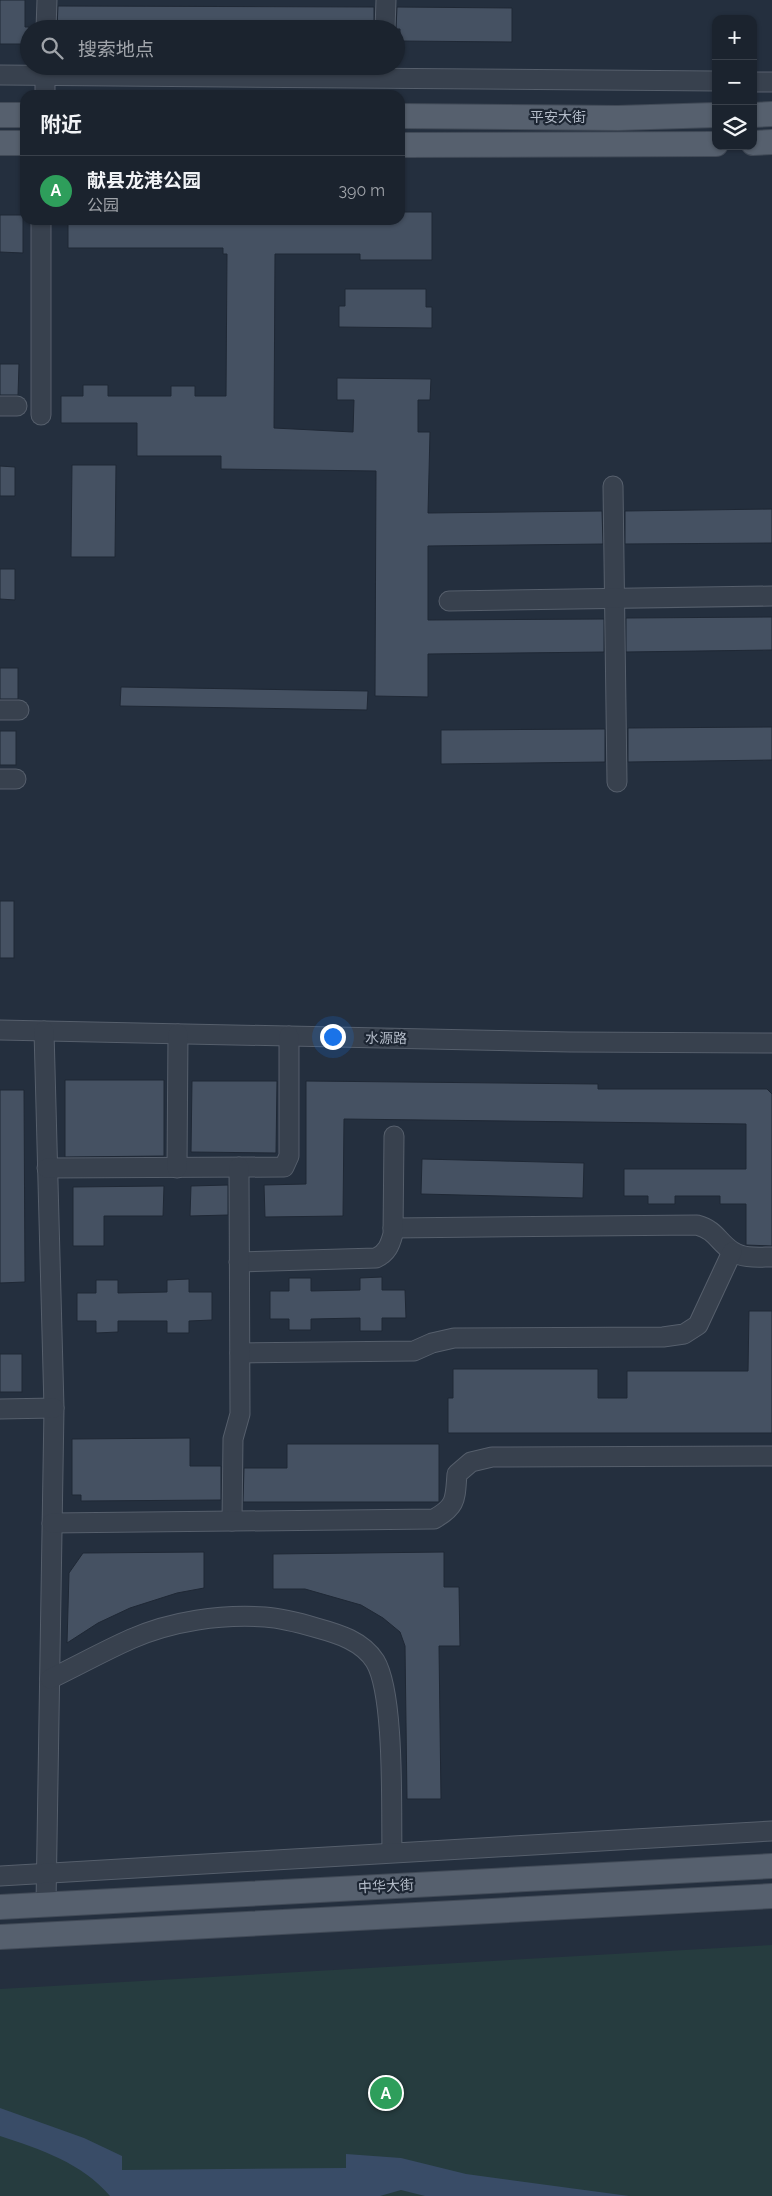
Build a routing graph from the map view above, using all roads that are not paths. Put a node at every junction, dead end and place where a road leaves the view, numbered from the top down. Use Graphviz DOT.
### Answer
graph roads {
  1 [pos="47,0"];
  2 [pos="386,0"];
  3 [pos="46,20"];
  4 [pos="385,20"];
  5 [pos="20,73"];
  6 [pos="0,75"];
  7 [pos="45,75"];
  8 [pos="196,75"];
  9 [pos="384,80"];
  10 [pos="712,81"];
  11 [pos="757,82"];
  12 [pos="772,82"];
  13 [pos="45,90"];
  14 [pos="772,114"];
  15 [pos="0,115"];
  16 [pos="20,115"];
  17 [pos="757,115"];
  18 [pos="405,116"];
  19 [pos="712,116"];
  20 [pos="772,142"];
  21 [pos="0,143"];
  22 [pos="20,143"];
  23 [pos="757,143"];
  24 [pos="712,144"];
  25 [pos="405,145"];
  26 [pos="41,225"];
  27 [pos="41,415"];
  28 [pos="613,486"];
  29 [pos="772,596"];
  30 [pos="614,599"];
  31 [pos="449,601"];
  32 [pos="0,710"];
  33 [pos="19,710"];
  34 [pos="617,782"];
  35 [pos="0,1030"];
  36 [pos="44,1031"];
  37 [pos="178,1034"];
  38 [pos="289,1036"];
  39 [pos="772,1044"];
  40 [pos="394,1136"];
  41 [pos="239,1167"];
  42 [pos="47,1168"];
  43 [pos="177,1168"];
  44 [pos="393,1228"];
  45 [pos="732,1252"];
  46 [pos="772,1257"];
  47 [pos="239,1262"];
  48 [pos="240,1353"];
  49 [pos="54,1408"];
  50 [pos="0,1409"];
  51 [pos="772,1456"];
  52 [pos="232,1521"];
  53 [pos="52,1523"];
  54 [pos="50,1679"];
  55 [pos="772,1831"];
  56 [pos="392,1852"];
  57 [pos="772,1866"];
  58 [pos="48,1874"];
  59 [pos="0,1876"];
  60 [pos="772,1896"];
  61 [pos="46,1904"];
  62 [pos="0,1907"];
  63 [pos="0,1937"];
  1 -- 3 [label="street"];
  2 -- 4 [label="street"];
  5 -- 6 [label="street"];
  7 -- 13 [label="street"];
  8 -- 9 [label="street"];
  9 -- 10 [label="street"];
  11 -- 12 [label="street"];
  14 -- 17 [label="main road"];
  15 -- 16 [label="main road"];
  18 -- 19 [label="main road, 平安大街"];
  20 -- 23 [label="main road"];
  21 -- 22 [label="main road"];
  24 -- 25 [label="main road, 平安大街"];
  26 -- 27 [label="street"];
  28 -- 30 [label="street"];
  29 -- 30 [label="street"];
  30 -- 31 [label="street"];
  30 -- 34 [label="street"];
  32 -- 33 [label="street"];
  35 -- 36 [label="street, 水源路"];
  36 -- 37 [label="street, 水源路"];
  36 -- 42 [label="street"];
  37 -- 38 [label="street, 水源路"];
  37 -- 43 [label="street"];
  38 -- 39 [label="street, 水源路"];
  38 -- 41 [label="street"];
  40 -- 44 [label="street"];
  41 -- 43 [label="street"];
  41 -- 47 [label="street"];
  42 -- 43 [label="street"];
  42 -- 49 [label="street"];
  44 -- 45 [label="street"];
  44 -- 47 [label="street"];
  45 -- 46 [label="street"];
  45 -- 48 [label="street"];
  47 -- 48 [label="street"];
  48 -- 52 [label="street"];
  49 -- 50 [label="street"];
  49 -- 53 [label="street"];
  51 -- 52 [label="street"];
  52 -- 53 [label="street"];
  53 -- 54 [label="street"];
  54 -- 56 [label="street"];
  54 -- 58 [label="street"];
  55 -- 56 [label="street"];
  56 -- 58 [label="street"];
  57 -- 61 [label="main road, 中华大街"];
  58 -- 59 [label="street"];
  58 -- 61 [label="street"];
  60 -- 63 [label="main road"];
  61 -- 62 [label="main road, 中华大街"];
}
